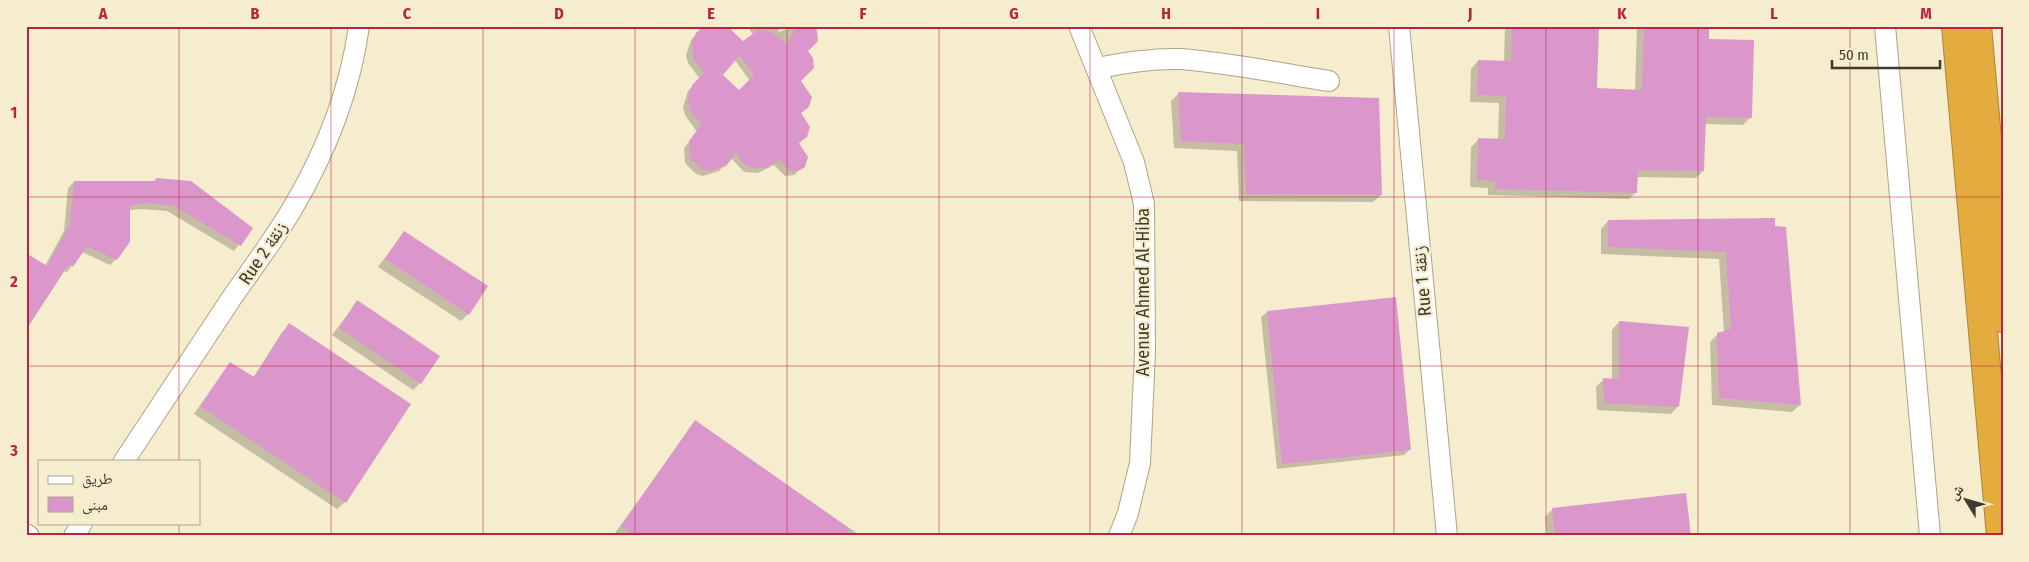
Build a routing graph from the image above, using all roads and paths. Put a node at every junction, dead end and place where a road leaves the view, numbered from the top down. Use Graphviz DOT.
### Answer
graph roads {
  1 [pos="359,26"];
  2 [pos="1080,26"];
  3 [pos="1398,26"];
  4 [pos="1885,26"];
  5 [pos="1956,26"];
  6 [pos="1977,26"];
  7 [pos="1097,68"];
  8 [pos="1328,81"];
  9 [pos="2003,318"];
  10 [pos="125,460"];
  11 [pos="81,524"];
  12 [pos="74,536"];
  13 [pos="1119,536"];
  14 [pos="1447,536"];
  15 [pos="1930,536"];
  16 [pos="2001,536"];
  1 -- 10 [label="street, Rue 2 زنقة"];
  2 -- 7 [label="street, Avenue Ahmed Al-Hiba"];
  3 -- 14 [label="street, Rue 1 زنقة"];
  4 -- 15 [label="street"];
  5 -- 16 [label="highway"];
  6 -- 9 [label="highway"];
  7 -- 8 [label="street"];
  7 -- 13 [label="street, Avenue Ahmed Al-Hiba"];
  11 -- 12 [label="street"];
}
